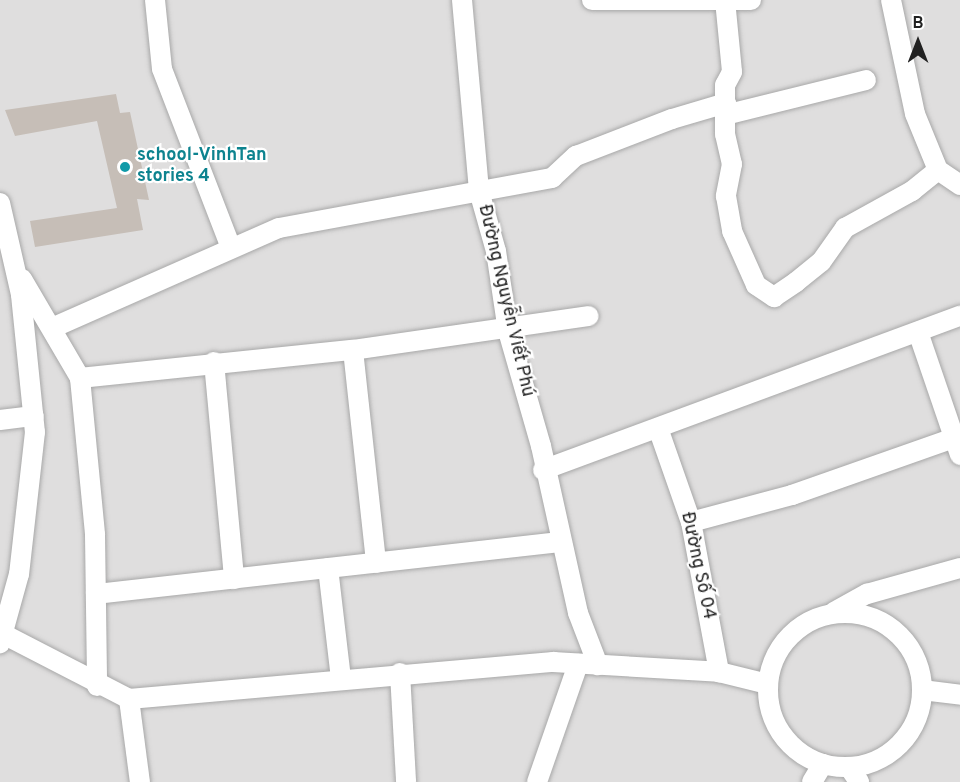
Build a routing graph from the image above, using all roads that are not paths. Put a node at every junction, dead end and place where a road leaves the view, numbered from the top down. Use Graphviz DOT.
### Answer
graph roads {
  1 [pos="155,0"];
  2 [pos="462,0"];
  3 [pos="592,0"];
  4 [pos="751,0"];
  5 [pos="891,0"];
  6 [pos="725,1"];
  7 [pos="866,80"];
  8 [pos="726,103"];
  9 [pos="938,170"];
  10 [pos="960,185"];
  11 [pos="479,191"];
  12 [pos="0,203"];
  13 [pos="231,248"];
  14 [pos="16,269"];
  15 [pos="589,316"];
  16 [pos="960,316"];
  17 [pos="52,328"];
  18 [pos="508,331"];
  19 [pos="918,332"];
  20 [pos="353,350"];
  21 [pos="214,362"];
  22 [pos="81,378"];
  23 [pos="34,416"];
  24 [pos="0,420"];
  25 [pos="658,428"];
  26 [pos="957,447"];
  27 [pos="543,470"];
  28 [pos="690,522"];
  29 [pos="561,542"];
  30 [pos="376,563"];
  31 [pos="960,567"];
  32 [pos="328,568"];
  33 [pos="234,579"];
  34 [pos="96,594"];
  35 [pos="829,615"];
  36 [pos="1,638"];
  37 [pos="578,664"];
  38 [pos="598,665"];
  39 [pos="719,672"];
  40 [pos="400,673"];
  41 [pos="341,678"];
  42 [pos="768,684"];
  43 [pos="97,686"];
  44 [pos="922,690"];
  45 [pos="960,695"];
  46 [pos="129,699"];
  47 [pos="823,764"];
  48 [pos="854,775"];
  49 [pos="141,782"];
  50 [pos="406,782"];
  51 [pos="537,782"];
  52 [pos="812,782"];
  1 -- 13 [label="street"];
  2 -- 11 [label="street, Đường Nguyễn Viết Phú"];
  3 -- 6 [label="street"];
  4 -- 6 [label="street"];
  5 -- 9 [label="street"];
  6 -- 8 [label="street"];
  7 -- 8 [label="street"];
  8 -- 9 [label="street"];
  8 -- 11 [label="street"];
  9 -- 10 [label="street"];
  11 -- 13 [label="street"];
  11 -- 18 [label="street, Đường Nguyễn Viết Phú"];
  12 -- 14 [label="street"];
  13 -- 17 [label="street"];
  14 -- 17 [label="street"];
  14 -- 23 [label="street"];
  15 -- 18 [label="street"];
  16 -- 19 [label="street"];
  17 -- 22 [label="street"];
  18 -- 20 [label="street"];
  18 -- 27 [label="street, Đường Nguyễn Viết Phú"];
  19 -- 25 [label="street"];
  19 -- 26 [label="street"];
  20 -- 21 [label="street"];
  20 -- 30 [label="street"];
  21 -- 22 [label="street"];
  21 -- 33 [label="street"];
  22 -- 34 [label="street"];
  23 -- 24 [label="street"];
  23 -- 36 [label="street"];
  25 -- 27 [label="street"];
  25 -- 28 [label="street, Đường Số 04"];
  26 -- 28 [label="street"];
  27 -- 29 [label="street, Đường Nguyễn Viết Phú"];
  28 -- 39 [label="street, Đường Số 04"];
  29 -- 30 [label="street"];
  29 -- 38 [label="street, Đường Nguyễn Viết Phú"];
  30 -- 32 [label="street"];
  31 -- 35 [label="street"];
  32 -- 33 [label="street"];
  32 -- 41 [label="street"];
  33 -- 34 [label="street"];
  34 -- 43 [label="street"];
  35 -- 42 [label="street"];
  35 -- 44 [label="street"];
  36 -- 43 [label="street"];
  37 -- 38 [label="street"];
  37 -- 40 [label="street"];
  37 -- 51 [label="street"];
  38 -- 39 [label="street"];
  39 -- 42 [label="street"];
  40 -- 41 [label="street"];
  40 -- 50 [label="street"];
  41 -- 46 [label="street"];
  42 -- 47 [label="street"];
  43 -- 46 [label="street"];
  44 -- 45 [label="street"];
  44 -- 48 [label="street"];
  46 -- 49 [label="street"];
  47 -- 48 [label="street"];
  47 -- 52 [label="street"];
}
